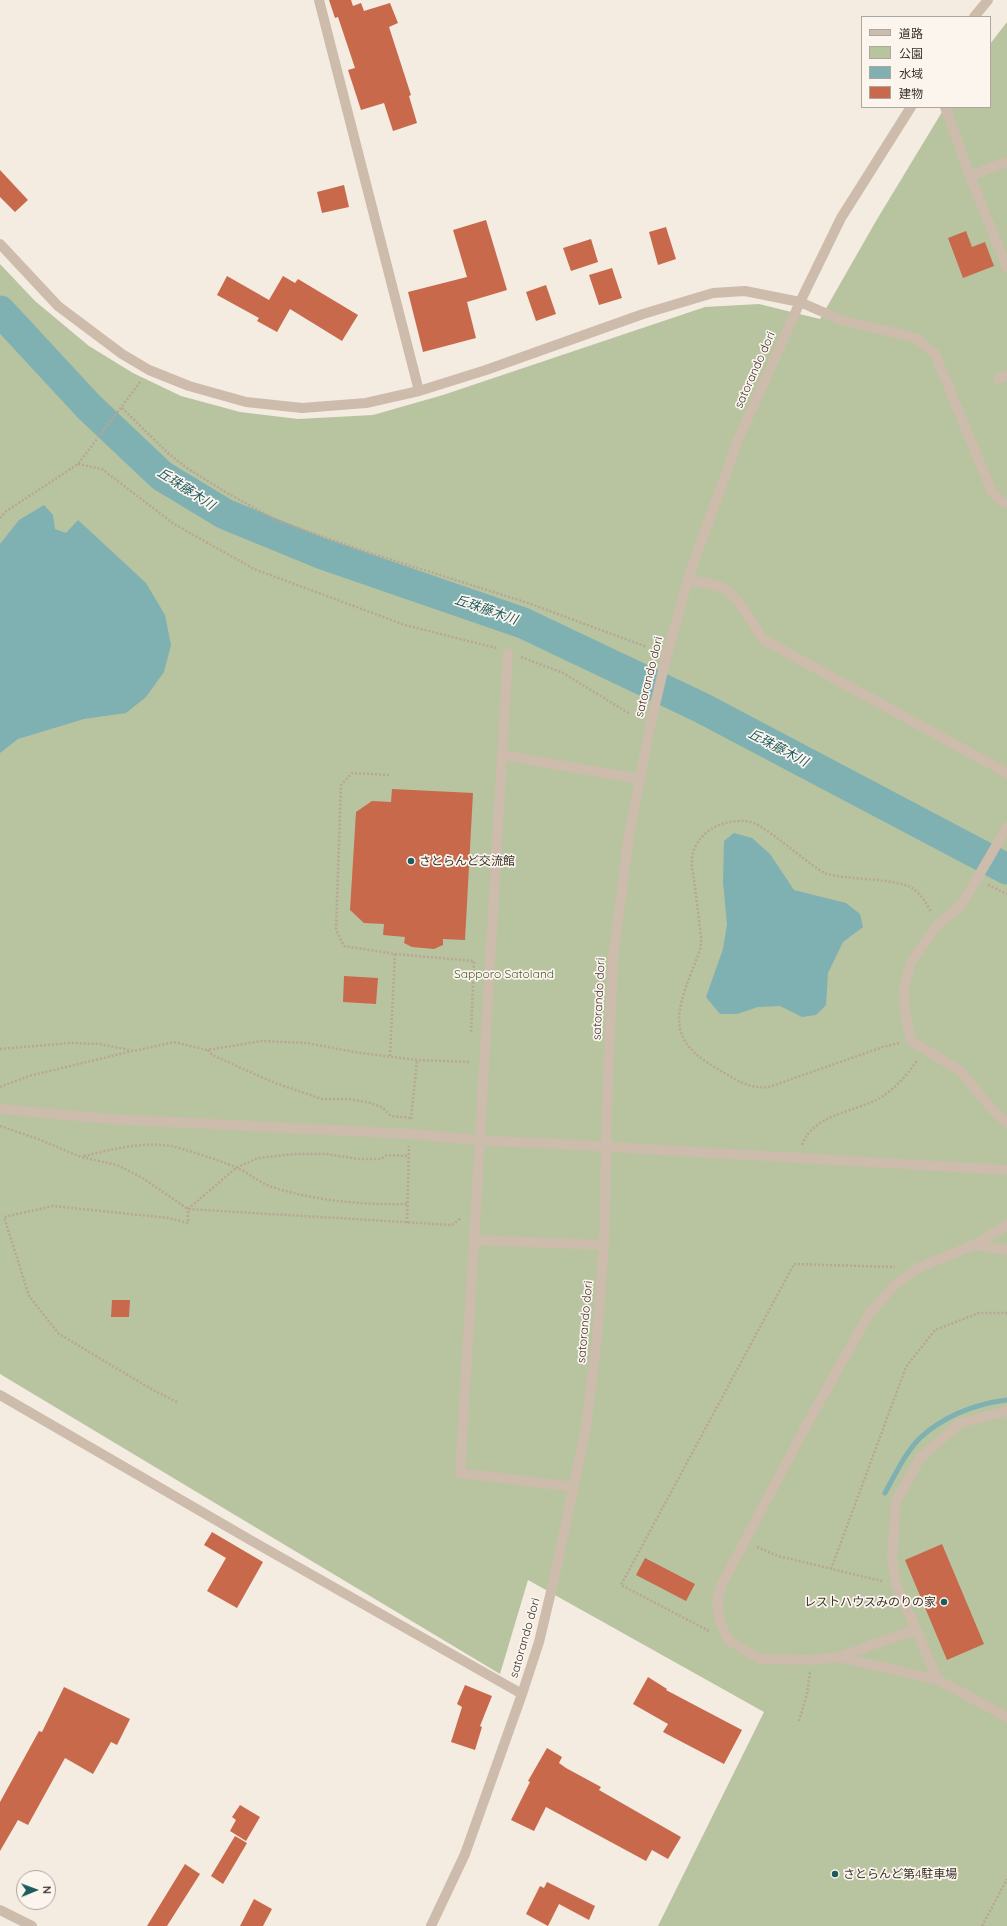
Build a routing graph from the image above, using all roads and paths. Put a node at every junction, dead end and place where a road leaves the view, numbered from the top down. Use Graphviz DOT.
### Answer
graph roads {
  1 [pos="319,0"];
  2 [pos="988,0"];
  3 [pos="975,16"];
  4 [pos="909,108"];
  5 [pos="946,108"];
  6 [pos="1007,162"];
  7 [pos="970,176"];
  8 [pos="0,244"];
  9 [pos="1007,268"];
  10 [pos="800,302"];
  11 [pos="149,370"];
  12 [pos="419,391"];
  13 [pos="122,408"];
  14 [pos="78,464"];
  15 [pos="1007,503"];
  16 [pos="0,518"];
  17 [pos="689,580"];
  18 [pos="647,647"];
  19 [pos="508,653"];
  20 [pos="630,714"];
  21 [pos="502,755"];
  22 [pos="1007,773"];
  23 [pos="389,775"];
  24 [pos="639,779"];
  25 [pos="1007,826"];
  26 [pos="979,875"];
  27 [pos="1007,894"];
  28 [pos="937,925"];
  29 [pos="395,954"];
  30 [pos="470,1038"];
  31 [pos="911,1041"];
  32 [pos="0,1049"];
  33 [pos="924,1049"];
  34 [pos="207,1050"];
  35 [pos="134,1051"];
  36 [pos="390,1056"];
  37 [pos="469,1069"];
  38 [pos="0,1087"];
  39 [pos="0,1109"];
  40 [pos="411,1118"];
  41 [pos="1007,1123"];
  42 [pos="0,1126"];
  43 [pos="409,1156"];
  44 [pos="81,1157"];
  45 [pos="798,1158"];
  46 [pos="236,1168"];
  47 [pos="1007,1170"];
  48 [pos="408,1204"];
  49 [pos="188,1209"];
  50 [pos="462,1210"];
  51 [pos="2,1217"];
  52 [pos="1007,1225"];
  53 [pos="474,1240"];
  54 [pos="604,1245"];
  55 [pos="974,1245"];
  56 [pos="1007,1250"];
  57 [pos="918,1268"];
  58 [pos="1007,1313"];
  59 [pos="0,1395"];
  60 [pos="177,1402"];
  61 [pos="1007,1411"];
  62 [pos="574,1486"];
  63 [pos="744,1542"];
  64 [pos="831,1569"];
  65 [pos="896,1584"];
  66 [pos="915,1630"];
  67 [pos="729,1641"];
  68 [pos="838,1656"];
  69 [pos="811,1660"];
  70 [pos="938,1680"];
  71 [pos="522,1694"];
  72 [pos="1007,1717"];
  73 [pos="799,1721"];
  74 [pos="1007,1880"];
  75 [pos="0,1910"];
  76 [pos="32,1926"];
  77 [pos="431,1926"];
  78 [pos="982,1926"];
  1 -- 12 [label="street"];
  2 -- 3 [label="street"];
  4 -- 10 [label="street, satorando dori"];
  5 -- 7 [label="street"];
  6 -- 7 [label="street"];
  7 -- 9 [label="street"];
  8 -- 11 [label="street"];
  10 -- 12 [label="street"];
  10 -- 15 [label="street"];
  10 -- 17 [label="street, satorando dori"];
  11 -- 12 [label="street"];
  11 -- 13 [label="path"];
  13 -- 14 [label="path"];
  13 -- 18 [label="path"];
  14 -- 16 [label="path"];
  14 -- 19 [label="path"];
  17 -- 22 [label="street"];
  17 -- 24 [label="street, satorando dori"];
  19 -- 20 [label="path"];
  19 -- 21 [label="street"];
  21 -- 24 [label="street"];
  21 -- 53 [label="street"];
  23 -- 29 [label="path"];
  24 -- 54 [label="street, satorando dori"];
  25 -- 26 [label="street"];
  26 -- 27 [label="path"];
  26 -- 28 [label="street"];
  28 -- 31 [label="street"];
  28 -- 31 [label="path"];
  29 -- 30 [label="path"];
  29 -- 36 [label="path"];
  31 -- 33 [label="street"];
  32 -- 35 [label="path"];
  33 -- 41 [label="street"];
  33 -- 45 [label="path"];
  34 -- 35 [label="path"];
  34 -- 36 [label="path"];
  34 -- 40 [label="path"];
  35 -- 38 [label="path"];
  36 -- 37 [label="path"];
  39 -- 45 [label="street, bridge"];
  42 -- 44 [label="path"];
  43 -- 46 [label="path"];
  44 -- 46 [label="path"];
  44 -- 49 [label="path"];
  45 -- 47 [label="street"];
  46 -- 48 [label="path"];
  46 -- 49 [label="path"];
  49 -- 50 [label="path"];
  49 -- 51 [label="path"];
  51 -- 60 [label="path"];
  52 -- 55 [label="street"];
  53 -- 54 [label="street"];
  53 -- 62 [label="street"];
  54 -- 62 [label="street, satorando dori"];
  55 -- 56 [label="street"];
  55 -- 57 [label="street"];
  57 -- 63 [label="street"];
  57 -- 67 [label="path"];
  58 -- 64 [label="path"];
  59 -- 71 [label="street"];
  61 -- 65 [label="street"];
  62 -- 71 [label="street, satorando dori"];
  63 -- 64 [label="path"];
  63 -- 67 [label="street"];
  64 -- 65 [label="path"];
  65 -- 66 [label="street"];
  66 -- 68 [label="street"];
  66 -- 70 [label="street"];
  67 -- 69 [label="street"];
  68 -- 69 [label="street"];
  68 -- 70 [label="street"];
  69 -- 73 [label="path"];
  70 -- 72 [label="street"];
  71 -- 77 [label="street, satorando dori"];
  74 -- 78 [label="path"];
  75 -- 76 [label="street"];
}
